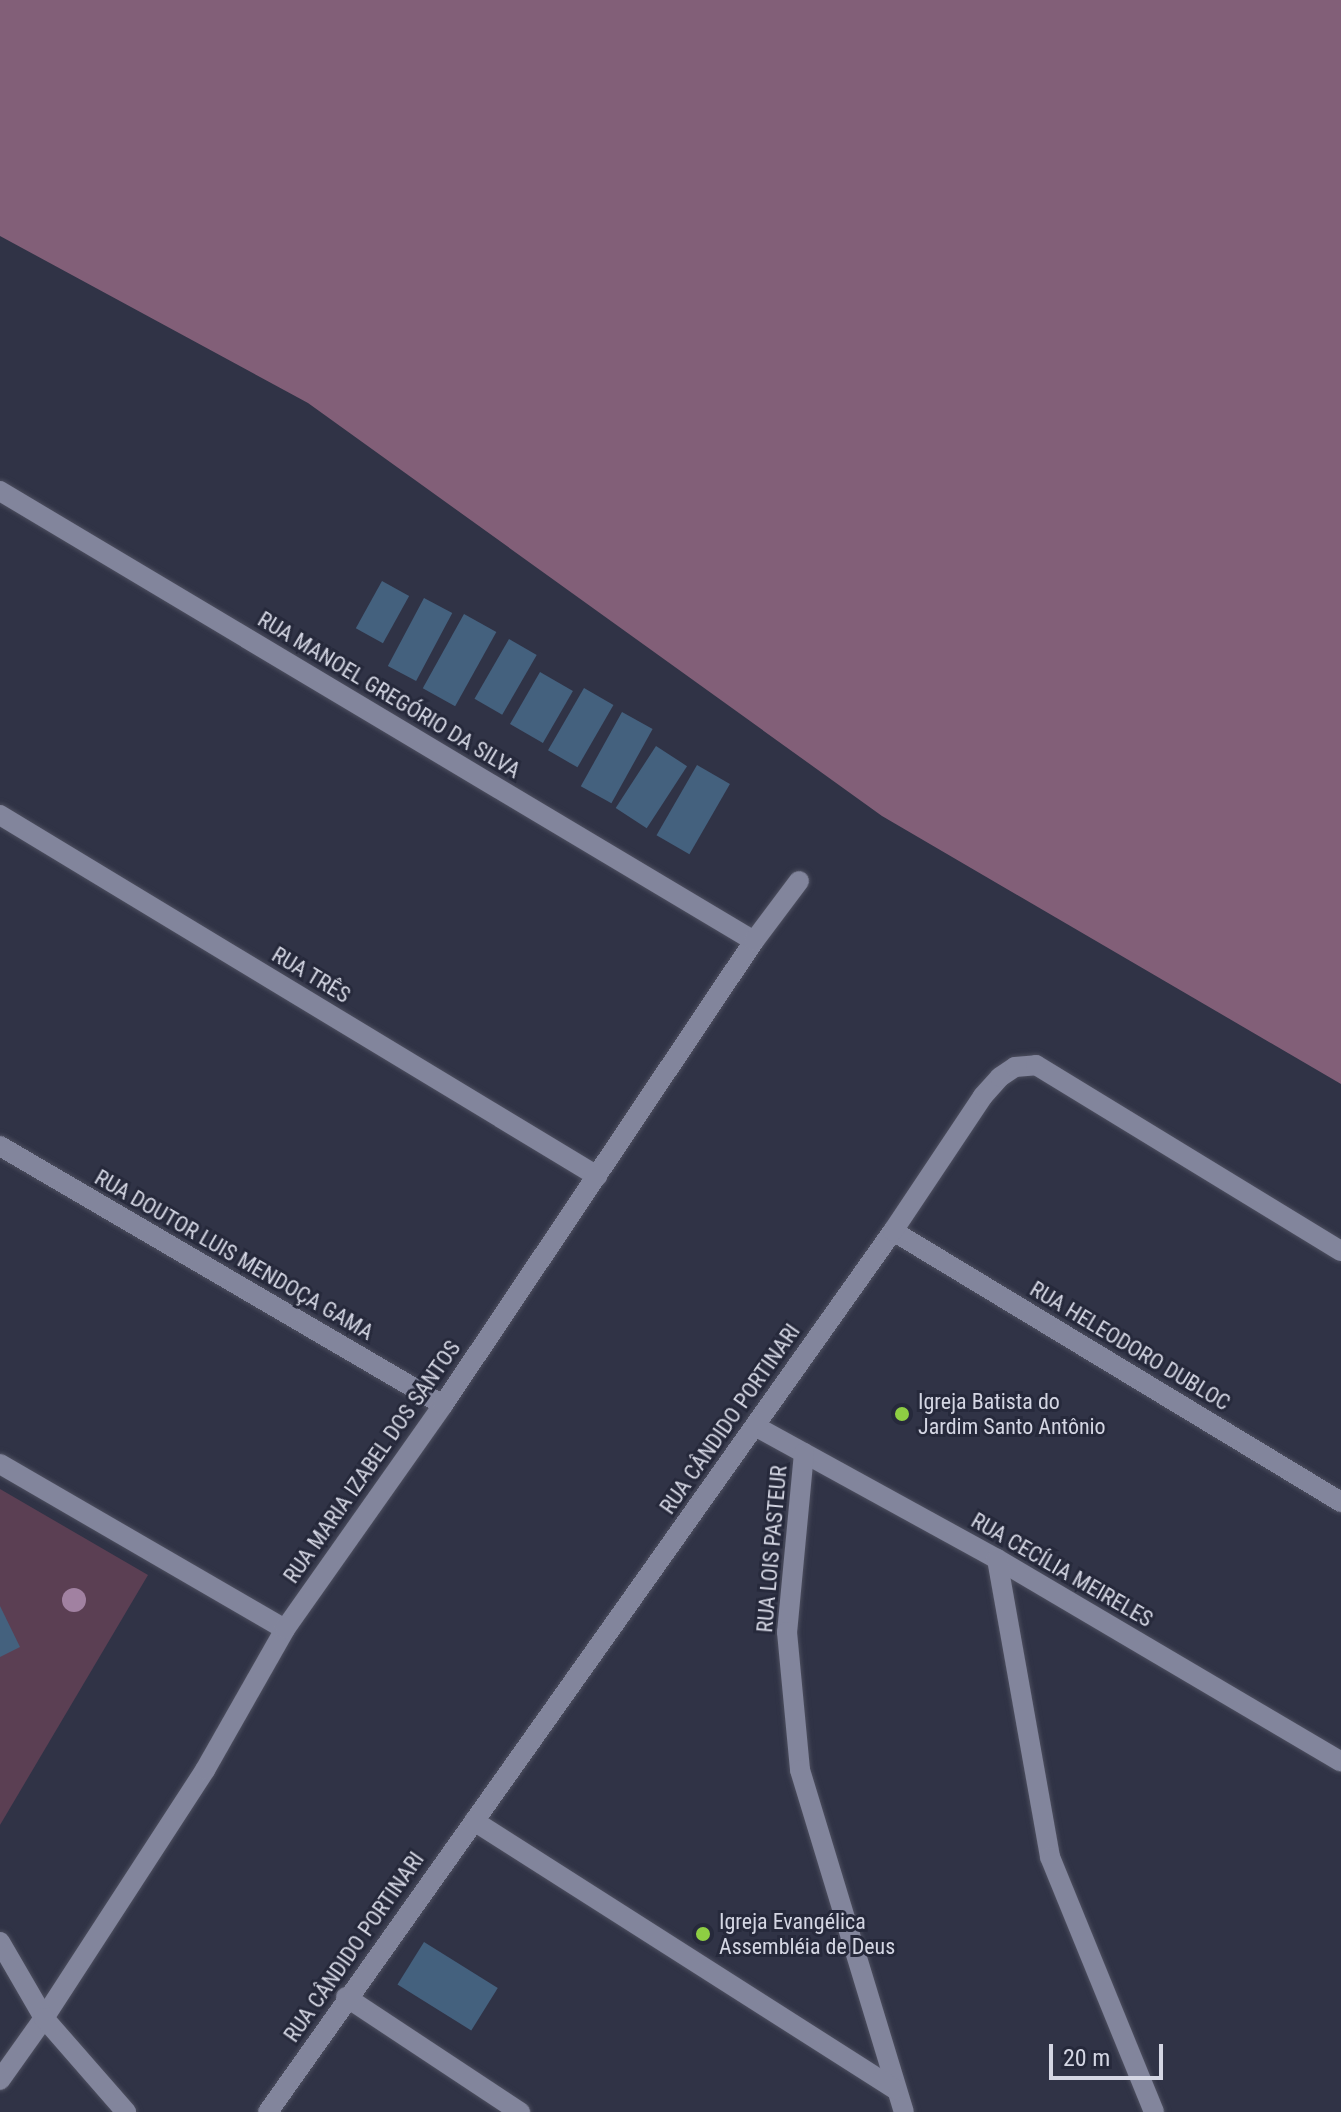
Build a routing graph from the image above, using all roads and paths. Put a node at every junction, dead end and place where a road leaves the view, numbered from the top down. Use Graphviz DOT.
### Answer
graph roads {
  1 [pos="0,491"];
  2 [pos="0,815"];
  3 [pos="799,881"];
  4 [pos="754,941"];
  5 [pos="0,1146"];
  6 [pos="597,1176"];
  7 [pos="893,1231"];
  8 [pos="1341,1251"];
  9 [pos="443,1405"];
  10 [pos="755,1426"];
  11 [pos="804,1453"];
  12 [pos="0,1464"];
  13 [pos="1341,1502"];
  14 [pos="997,1559"];
  15 [pos="285,1629"];
  16 [pos="1341,1762"];
  17 [pos="474,1821"];
  18 [pos="0,1942"];
  19 [pos="346,1997"];
  20 [pos="44,2018"];
  21 [pos="0,2080"];
  22 [pos="895,2089"];
  23 [pos="126,2112"];
  24 [pos="268,2112"];
  25 [pos="520,2112"];
  26 [pos="904,2112"];
  27 [pos="1154,2112"];
  1 -- 4 [label="street, RUA MANOEL GREGÓRIO DA SILVA"];
  2 -- 6 [label="street, RUA TRÊS"];
  3 -- 4 [label="street, RUA MARIA IZABEL DOS SANTOS"];
  4 -- 6 [label="street, RUA MARIA IZABEL DOS SANTOS"];
  5 -- 9 [label="street, RUA DOUTOR LUIS MENDOÇA GAMA"];
  6 -- 9 [label="street, RUA MARIA IZABEL DOS SANTOS"];
  7 -- 8 [label="street, RUA CÂNDIDO PORTINARI"];
  7 -- 10 [label="street, RUA CÂNDIDO PORTINARI"];
  7 -- 13 [label="street, RUA HELEODORO DUBLOC"];
  9 -- 15 [label="street, RUA MARIA IZABEL DOS SANTOS"];
  10 -- 11 [label="street, RUA CECÍLIA MEIRELES"];
  10 -- 17 [label="street, RUA CÂNDIDO PORTINARI"];
  11 -- 14 [label="street, RUA CECÍLIA MEIRELES"];
  11 -- 22 [label="street, RUA LOIS PASTEUR"];
  12 -- 15 [label="street"];
  14 -- 16 [label="street, RUA CECÍLIA MEIRELES"];
  14 -- 27 [label="street"];
  15 -- 20 [label="street, RUA MARIA IZABEL DOS SANTOS"];
  17 -- 19 [label="street, RUA CÂNDIDO PORTINARI"];
  17 -- 22 [label="street"];
  18 -- 20 [label="street"];
  19 -- 24 [label="street, RUA CÂNDIDO PORTINARI"];
  19 -- 25 [label="street"];
  20 -- 21 [label="street, RUA MARIA IZABEL DOS SANTOS"];
  20 -- 23 [label="street"];
  22 -- 26 [label="street, RUA LOIS PASTEUR"];
}
